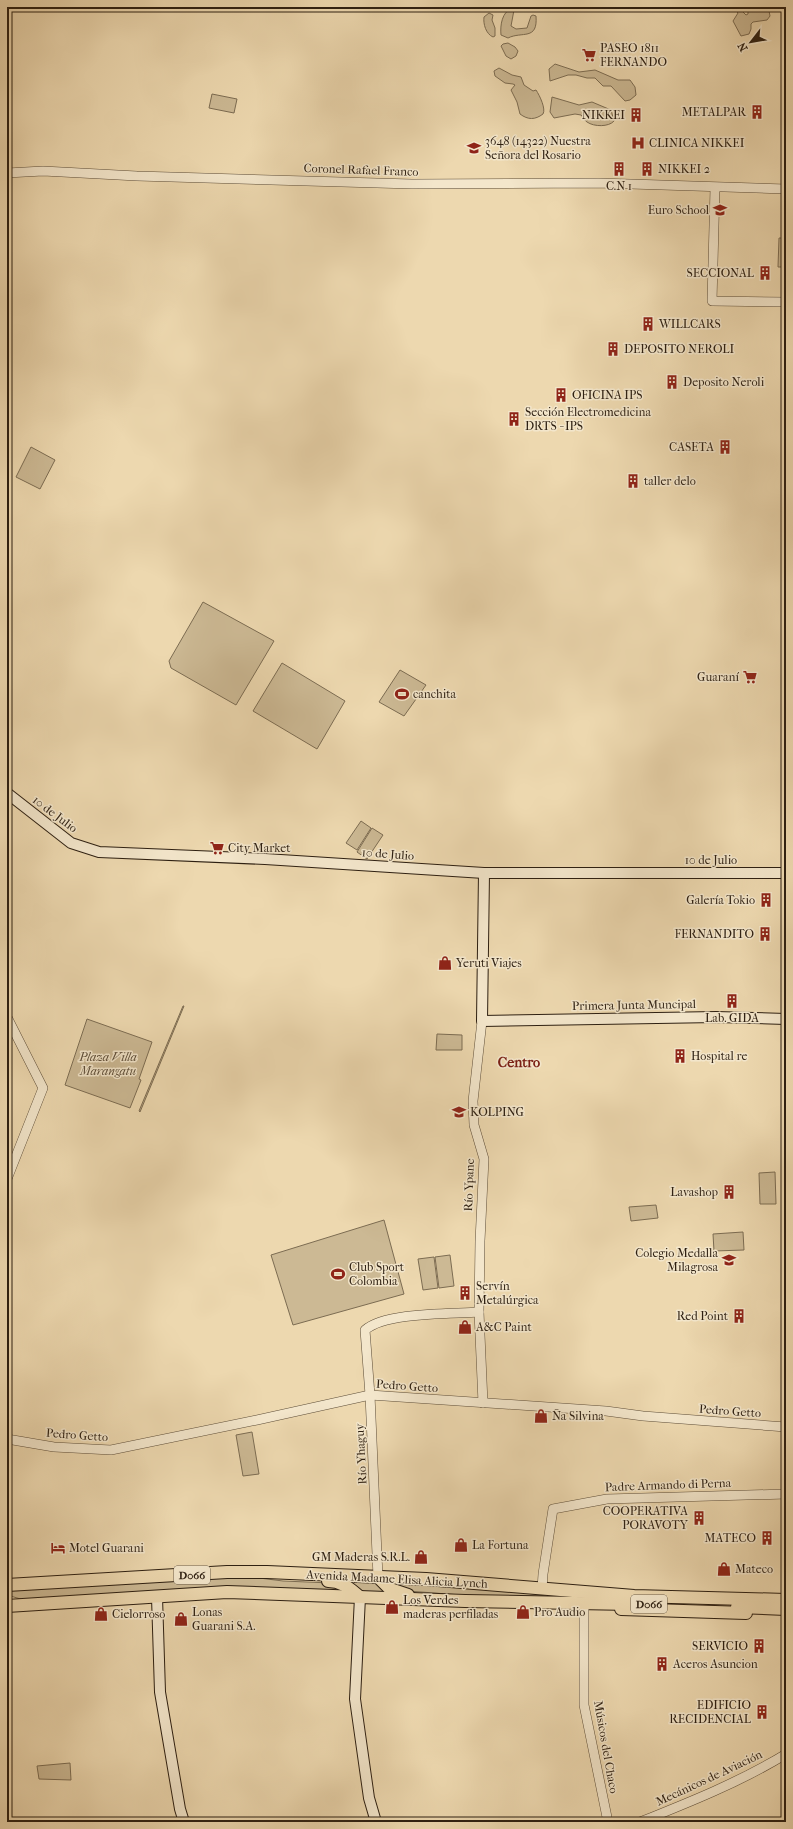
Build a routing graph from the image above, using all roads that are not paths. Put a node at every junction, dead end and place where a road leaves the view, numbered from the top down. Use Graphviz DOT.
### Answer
graph roads {
  1 [pos="7,173"];
  2 [pos="715,188"];
  3 [pos="786,189"];
  4 [pos="786,302"];
  5 [pos="7,793"];
  6 [pos="484,873"];
  7 [pos="786,873"];
  8 [pos="7,1017"];
  9 [pos="786,1019"];
  10 [pos="482,1021"];
  11 [pos="7,1179"];
  12 [pos="479,1312"];
  13 [pos="370,1395"];
  14 [pos="483,1403"];
  15 [pos="786,1427"];
  16 [pos="7,1439"];
  17 [pos="786,1494"];
  18 [pos="266,1572"];
  19 [pos="378,1577"];
  20 [pos="7,1585"];
  21 [pos="542,1590"];
  22 [pos="786,1594"];
  23 [pos="360,1596"];
  24 [pos="7,1597"];
  25 [pos="157,1597"];
  26 [pos="586,1600"];
  27 [pos="786,1600"];
  28 [pos="465,1601"];
  29 [pos="714,1601"];
  30 [pos="28,1604"];
  31 [pos="7,1606"];
  32 [pos="786,1609"];
  33 [pos="786,1615"];
  34 [pos="786,1754"];
  35 [pos="184,1822"];
  36 [pos="376,1822"];
  37 [pos="608,1822"];
  38 [pos="640,1822"];
  1 -- 2 [label="street, Coronel Rafael Franco"];
  2 -- 3 [label="street, Coronel Rafael Franco"];
  2 -- 4 [label="street"];
  5 -- 6 [label="main road, 10 de Julio"];
  6 -- 7 [label="main road, 10 de Julio"];
  6 -- 10 [label="main road, Río Ypane"];
  8 -- 11 [label="street"];
  9 -- 10 [label="main road, Primera Junta Muncipal"];
  10 -- 12 [label="street, Río Ypane"];
  12 -- 13 [label="street, Río Yhaguy"];
  12 -- 14 [label="street, Río Ypane"];
  13 -- 14 [label="street, Pedro Getto"];
  13 -- 16 [label="street, Pedro Getto"];
  13 -- 19 [label="street, Río Yhaguy"];
  14 -- 15 [label="street, Pedro Getto"];
  17 -- 21 [label="street, Padre Armando di Perna"];
  18 -- 19 [label="highway, Avenida Madame Elisa Alicia Lynch / D066"];
  18 -- 20 [label="highway, Avenida Madame Elisa Alicia Lynch / D066"];
  18 -- 23 [label="highway"];
  19 -- 21 [label="highway, Avenida Madame Elisa Alicia Lynch / D066"];
  19 -- 28 [label="highway"];
  21 -- 26 [label="highway, Avenida Madame Elisa Alicia Lynch / D066"];
  22 -- 26 [label="highway"];
  23 -- 25 [label="highway, Avenida Madame Elisa Alicia Lynch / D066"];
  23 -- 28 [label="highway, Avenida Madame Elisa Alicia Lynch / D066"];
  23 -- 36 [label="main road"];
  24 -- 30 [label="highway"];
  25 -- 30 [label="highway, Avenida Madame Elisa Alicia Lynch / D066"];
  25 -- 35 [label="main road"];
  26 -- 28 [label="highway, Avenida Madame Elisa Alicia Lynch / D066"];
  26 -- 29 [label="highway, Avenida Madame Elisa Alicia Lynch / D066"];
  26 -- 33 [label="highway"];
  26 -- 37 [label="street, Músicos del Chaco"];
  27 -- 29 [label="highway, Avenida Madame Elisa Alicia Lynch / D066"];
  29 -- 32 [label="highway, Avenida Madame Elisa Alicia Lynch / D066"];
  30 -- 31 [label="highway, Avenida Madame Elisa Alicia Lynch / D066"];
  34 -- 38 [label="street, Mecánicos de Aviación"];
}
